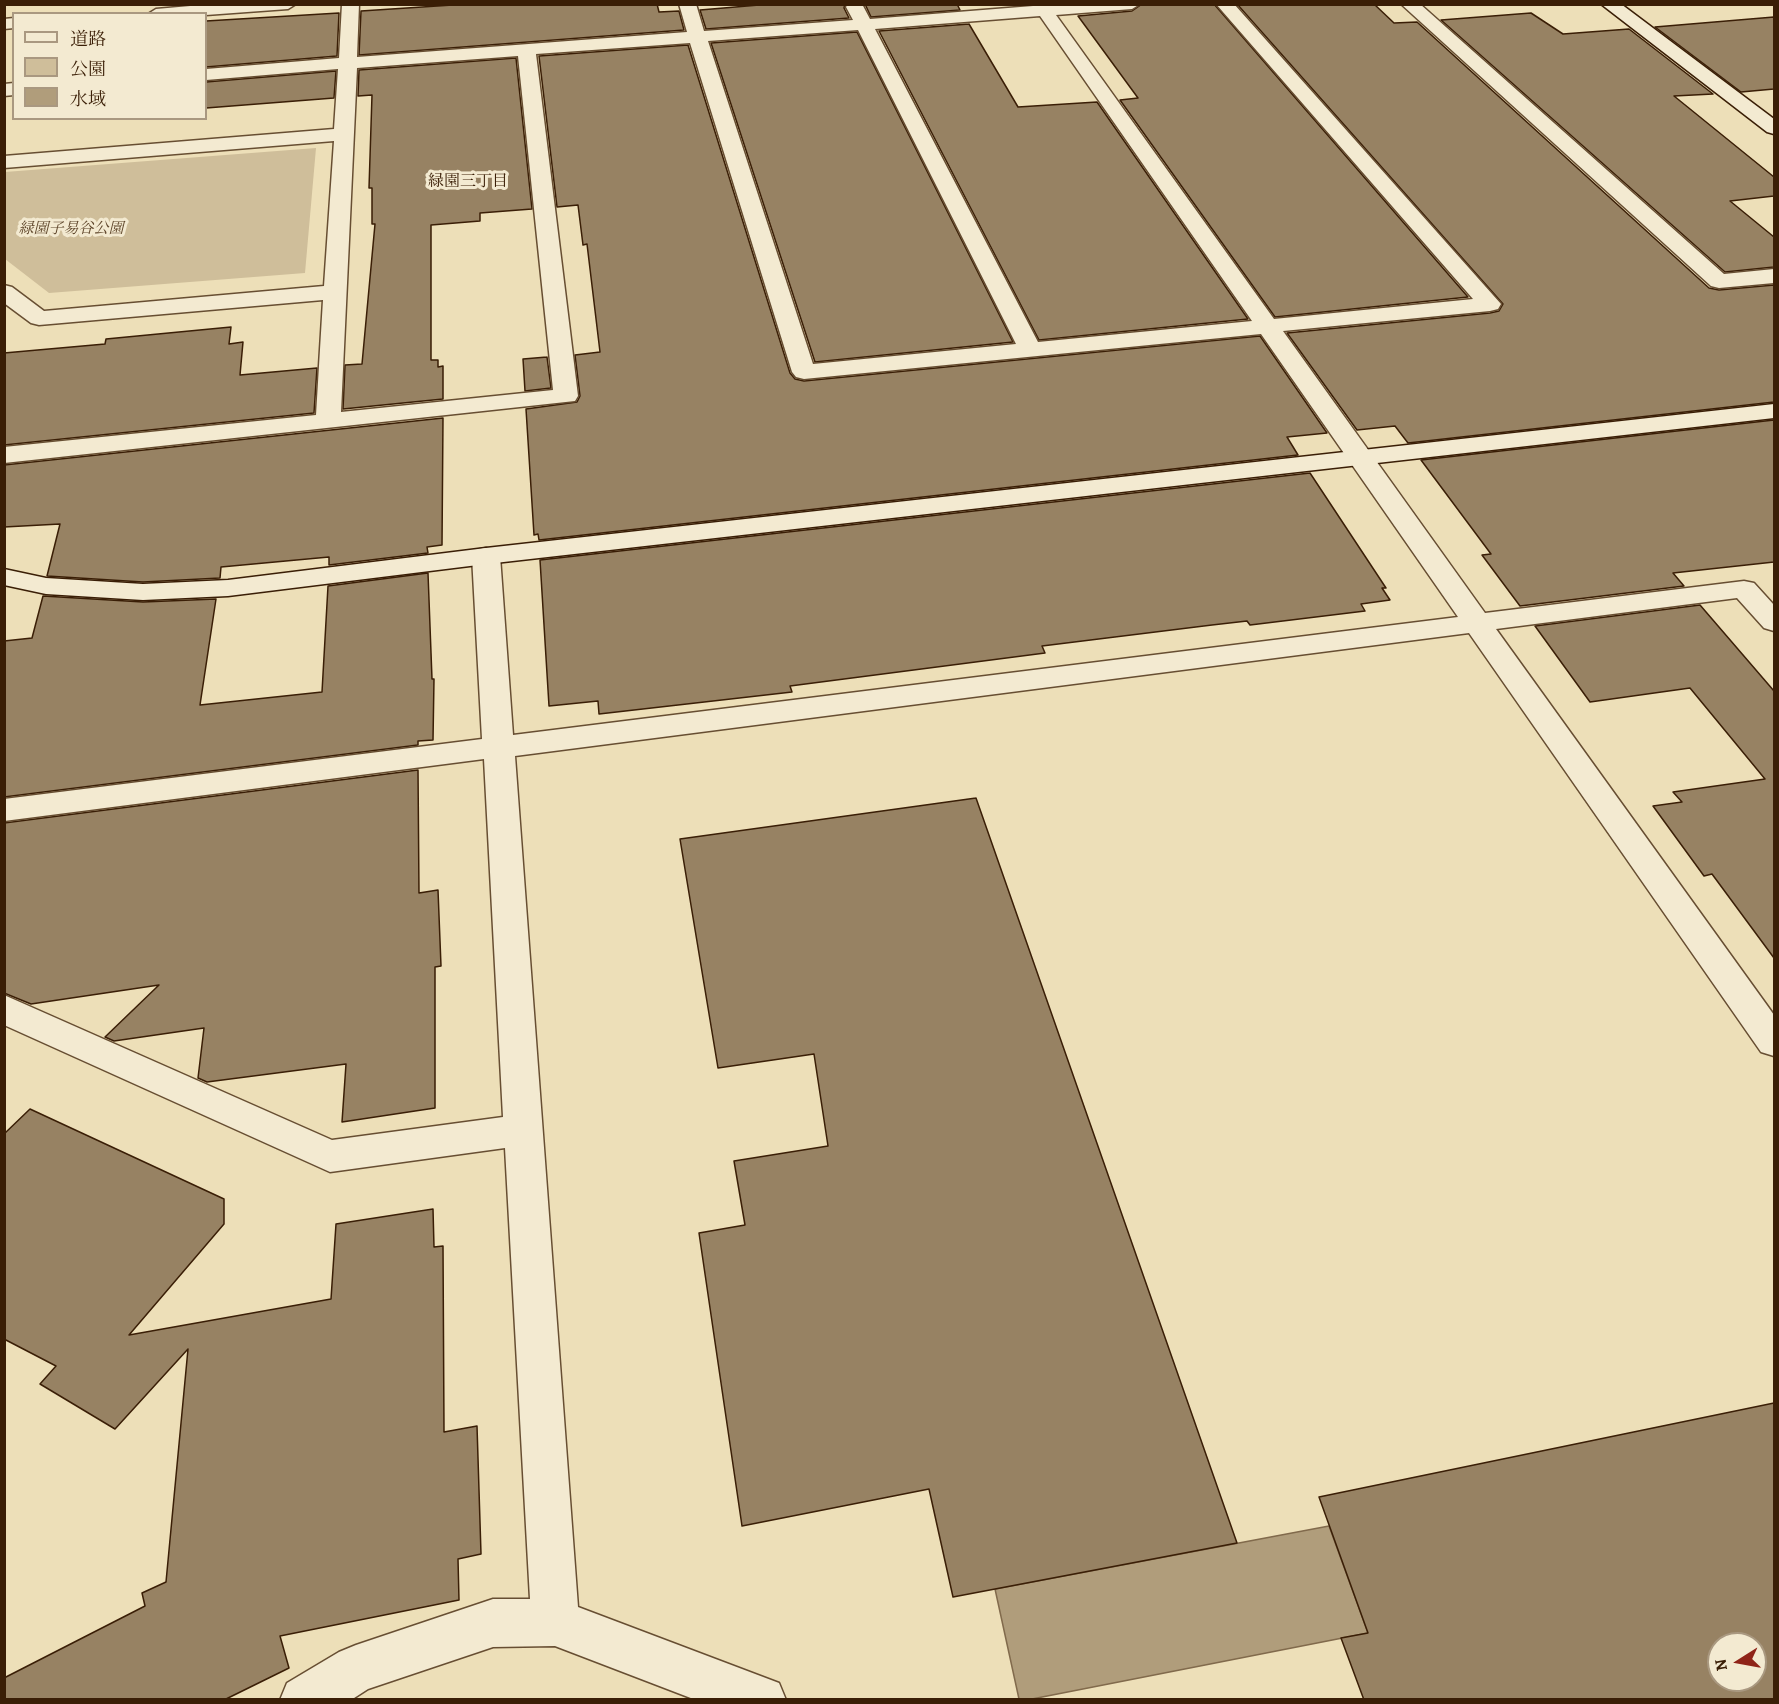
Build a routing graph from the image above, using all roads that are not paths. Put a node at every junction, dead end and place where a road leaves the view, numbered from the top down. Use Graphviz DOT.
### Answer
graph roads {
  1 [pos="288,4"];
  2 [pos="351,4"];
  3 [pos="687,4"];
  4 [pos="854,4"];
  5 [pos="1132,4"];
  6 [pos="1224,4"];
  7 [pos="1409,4"];
  8 [pos="1609,4"];
  9 [pos="1042,8"];
  10 [pos="182,12"];
  11 [pos="864,24"];
  12 [pos="697,37"];
  13 [pos="526,50"];
  14 [pos="348,63"];
  15 [pos="207,74"];
  16 [pos="1774,128"];
  17 [pos="345,135"];
  18 [pos="4,162"];
  19 [pos="1774,276"];
  20 [pos="4,292"];
  21 [pos="336,292"];
  22 [pos="1267,326"];
  23 [pos="1031,350"];
  24 [pos="1774,411"];
  25 [pos="328,421"];
  26 [pos="4,455"];
  27 [pos="1359,458"];
  28 [pos="486,556"];
  29 [pos="4,577"];
  30 [pos="1774,622"];
  31 [pos="1477,623"];
  32 [pos="500,746"];
  33 [pos="4,810"];
  34 [pos="4,1009"];
  35 [pos="1774,1042"];
  36 [pos="524,1130"];
  37 [pos="555,1622"];
  38 [pos="304,1700"];
  39 [pos="762,1700"];
  1 -- 10 [label="street"];
  2 -- 14 [label="street"];
  3 -- 12 [label="street"];
  4 -- 11 [label="street"];
  5 -- 9 [label="street"];
  6 -- 22 [label="street"];
  7 -- 19 [label="street"];
  8 -- 16 [label="street"];
  9 -- 11 [label="street"];
  9 -- 22 [label="street"];
  11 -- 12 [label="street"];
  11 -- 23 [label="street"];
  12 -- 13 [label="street"];
  12 -- 23 [label="street"];
  13 -- 14 [label="street"];
  13 -- 25 [label="street"];
  14 -- 15 [label="street"];
  14 -- 17 [label="street"];
  17 -- 18 [label="street"];
  17 -- 21 [label="street"];
  20 -- 21 [label="street"];
  21 -- 25 [label="street"];
  22 -- 23 [label="street"];
  22 -- 27 [label="street"];
  24 -- 27 [label="street"];
  25 -- 26 [label="street"];
  27 -- 28 [label="street"];
  27 -- 31 [label="street"];
  28 -- 29 [label="street"];
  28 -- 32 [label="street"];
  30 -- 31 [label="street"];
  31 -- 32 [label="street"];
  31 -- 35 [label="street"];
  32 -- 33 [label="street"];
  32 -- 36 [label="street"];
  34 -- 36 [label="street"];
  36 -- 37 [label="street"];
  37 -- 38 [label="street"];
  37 -- 39 [label="street"];
}
